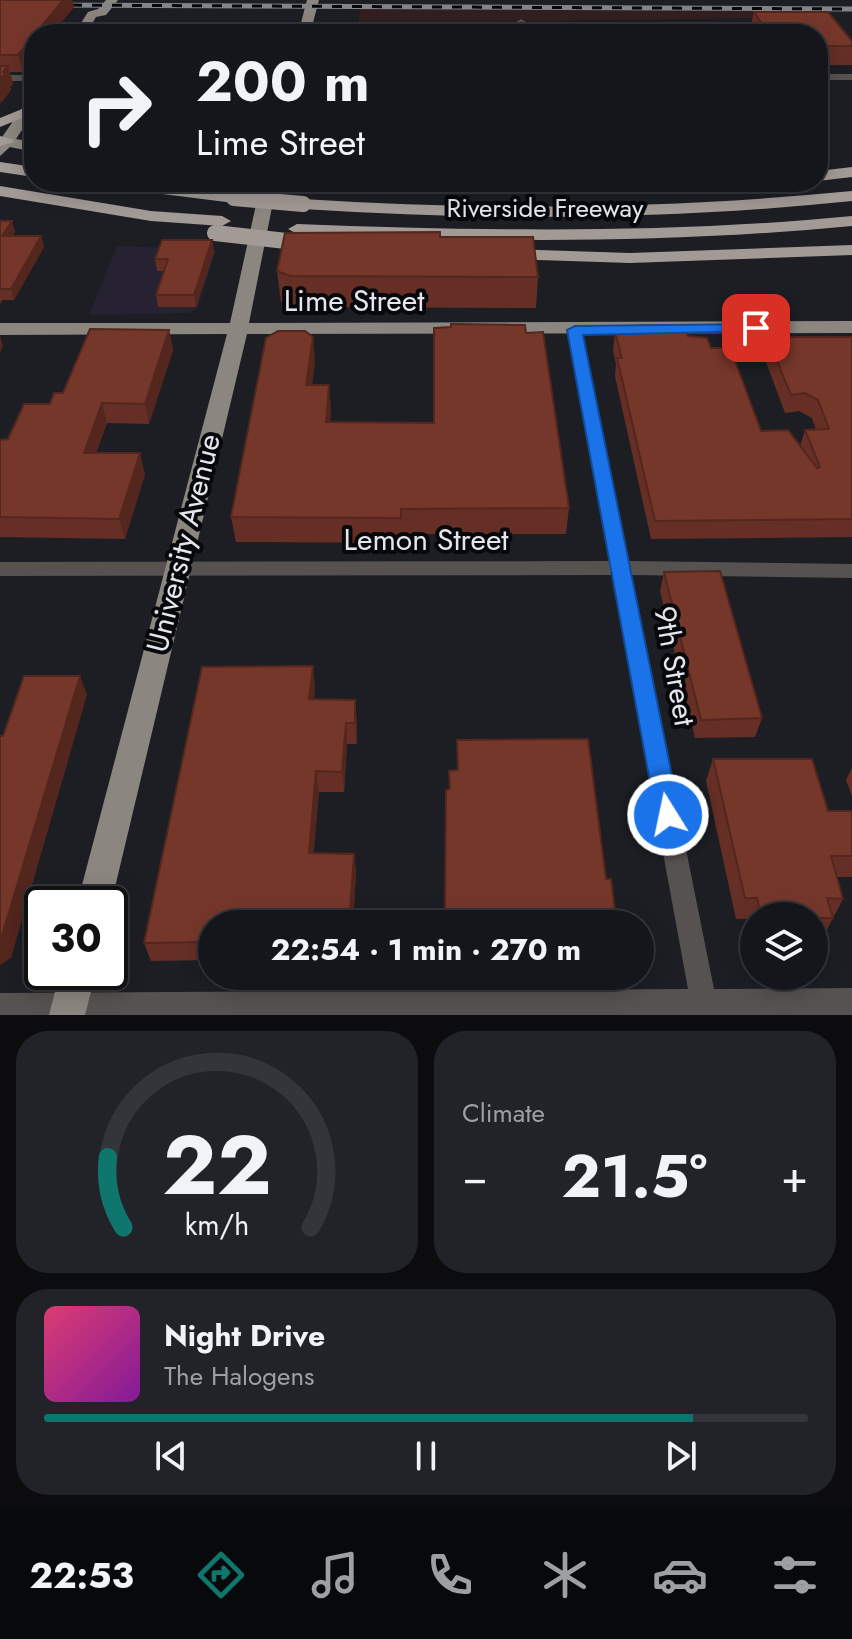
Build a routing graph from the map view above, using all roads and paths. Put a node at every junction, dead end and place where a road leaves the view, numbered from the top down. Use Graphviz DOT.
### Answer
graph roads {
  1 [pos="95,0"];
  2 [pos="112,0"];
  3 [pos="313,0"];
  4 [pos="86,24"];
  5 [pos="87,24"];
  6 [pos="307,24"];
  7 [pos="828,77"];
  8 [pos="852,77"];
  9 [pos="0,78"];
  10 [pos="24,78"];
  11 [pos="24,110"];
  12 [pos="24,115"];
  13 [pos="0,123"];
  14 [pos="2,145"];
  15 [pos="24,146"];
  16 [pos="0,167"];
  17 [pos="24,170"];
  18 [pos="852,172"];
  19 [pos="828,175"];
  20 [pos="6,192"];
  21 [pos="186,192"];
  22 [pos="267,192"];
  23 [pos="852,196"];
  24 [pos="852,221"];
  25 [pos="296,235"];
  26 [pos="852,250"];
  27 [pos="852,327"];
  28 [pos="0,329"];
  29 [pos="238,330"];
  30 [pos="575,330"];
  31 [pos="622,568"];
  32 [pos="0,569"];
  33 [pos="175,570"];
  34 [pos="852,571"];
  35 [pos="98,886"];
  36 [pos="71,998"];
  37 [pos="852,1002"];
  38 [pos="0,1007"];
  39 [pos="704,1008"];
  1 -- 4 [label="main road"];
  2 -- 5 [label="main road"];
  3 -- 6 [label="main road"];
  7 -- 8 [label="street"];
  9 -- 10 [label="street"];
  11 -- 13 [label="highway"];
  12 -- 14 [label="main road"];
  14 -- 15 [label="main road"];
  16 -- 17 [label="highway"];
  18 -- 19 [label="highway"];
  20 -- 25 [label="highway, bridge"];
  21 -- 23 [label="highway, Riverside Freeway, bridge"];
  22 -- 29 [label="main road, University Avenue"];
  24 -- 25 [label="highway, Riverside Freeway"];
  25 -- 26 [label="highway"];
  27 -- 30 [label="main road, Lime Street"];
  28 -- 29 [label="main road, Lime Street"];
  29 -- 30 [label="main road, Lime Street"];
  29 -- 33 [label="main road, University Avenue"];
  30 -- 31 [label="street, 9th Street"];
  31 -- 33 [label="street, Lemon Street"];
  31 -- 34 [label="street, Lemon Street"];
  31 -- 39 [label="street, 9th Street"];
  32 -- 33 [label="street, Lemon Street"];
  33 -- 35 [label="main road, University Avenue"];
  36 -- 38 [label="street"];
  36 -- 39 [label="street"];
  37 -- 39 [label="street"];
}
